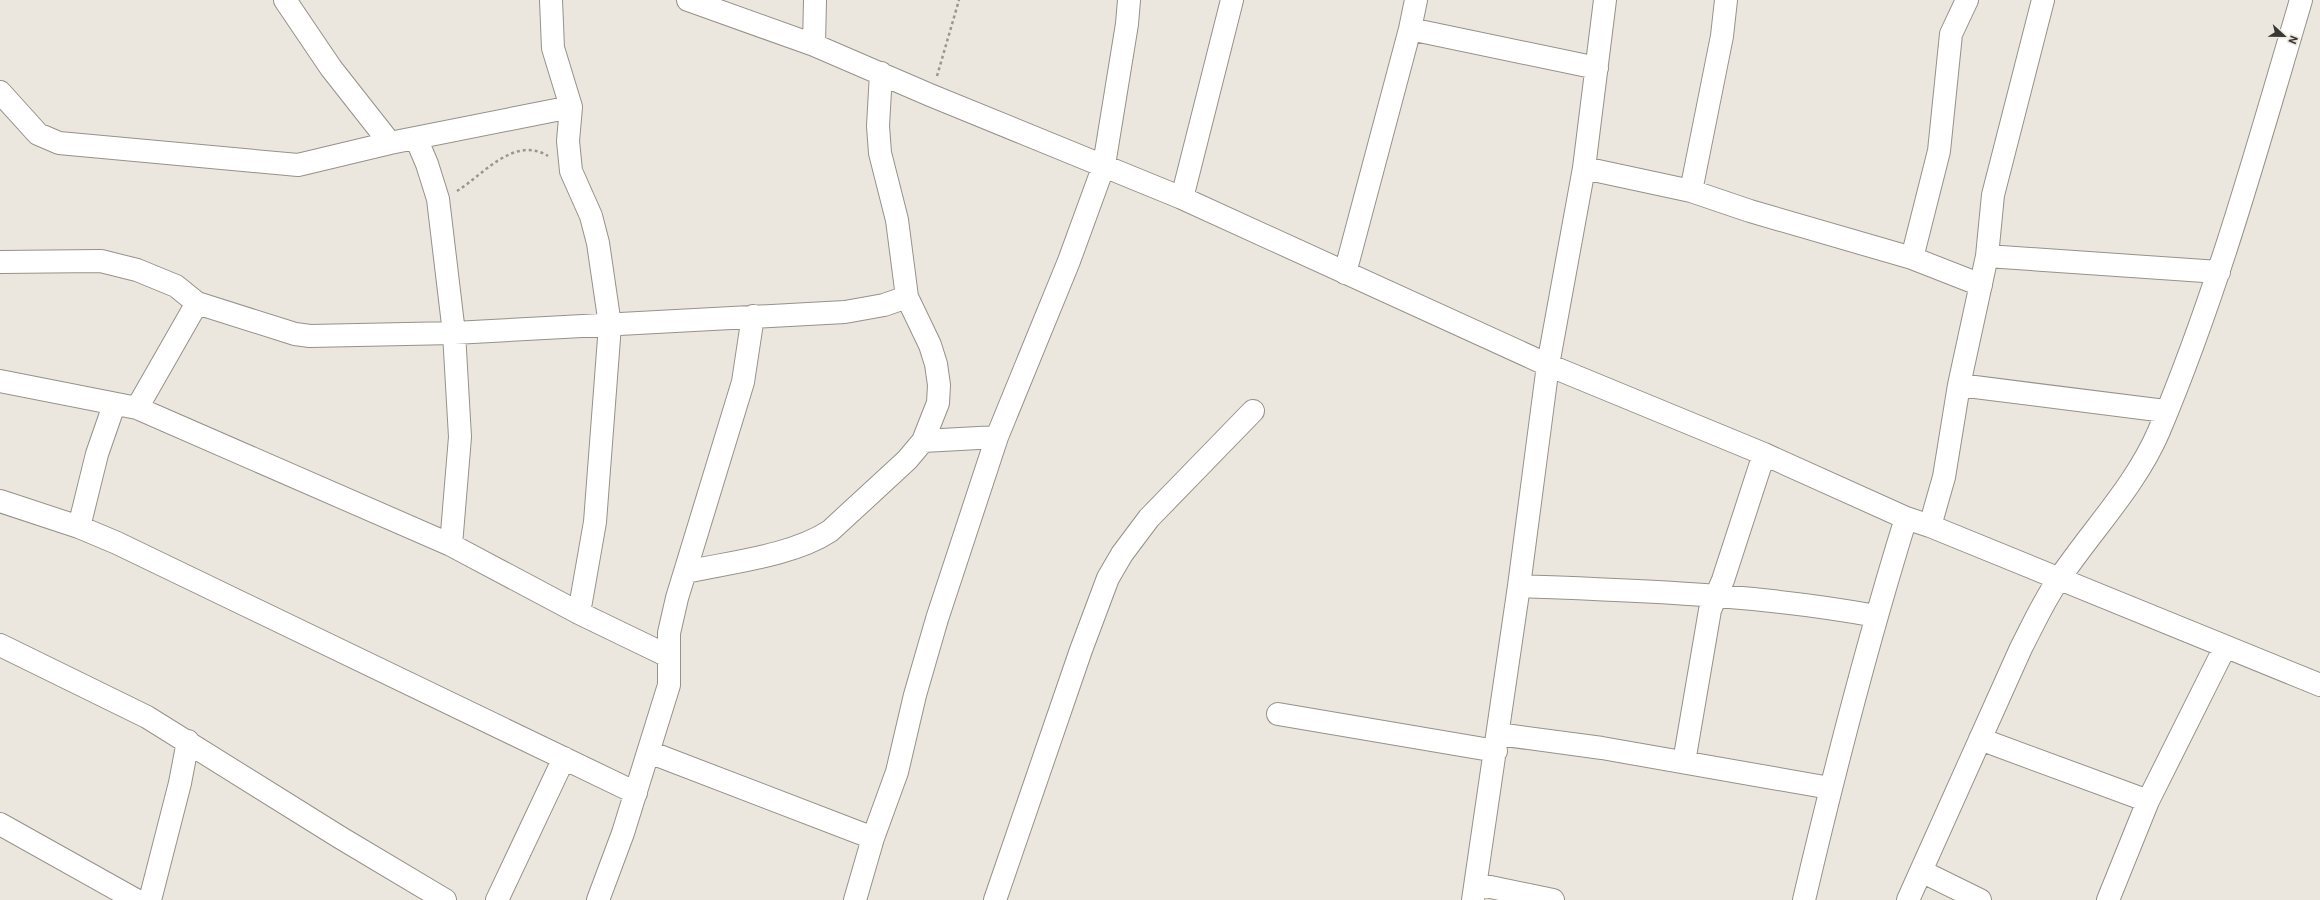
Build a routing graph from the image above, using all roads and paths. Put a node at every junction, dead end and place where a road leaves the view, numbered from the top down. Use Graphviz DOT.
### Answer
graph roads {
  1 [pos="285,0"];
  2 [pos="551,0"];
  3 [pos="688,0"];
  4 [pos="815,0"];
  5 [pos="959,0"];
  6 [pos="1129,0"];
  7 [pos="1232,0"];
  8 [pos="1416,0"];
  9 [pos="1606,0"];
  10 [pos="1726,0"];
  11 [pos="1967,0"];
  12 [pos="2043,0"];
  13 [pos="2301,0"];
  14 [pos="1410,29"];
  15 [pos="814,45"];
  16 [pos="1597,68"];
  17 [pos="881,73"];
  18 [pos="0,92"];
  19 [pos="930,95"];
  20 [pos="571,107"];
  21 [pos="416,138"];
  22 [pos="390,143"];
  23 [pos="1104,166"];
  24 [pos="1584,168"];
  25 [pos="571,170"];
  26 [pos="1691,191"];
  27 [pos="1182,198"];
  28 [pos="438,199"];
  29 [pos="1987,256"];
  30 [pos="1912,258"];
  31 [pos="0,262"];
  32 [pos="2218,272"];
  33 [pos="1345,273"];
  34 [pos="1981,285"];
  35 [pos="907,298"];
  36 [pos="197,302"];
  37 [pos="753,316"];
  38 [pos="610,325"];
  39 [pos="454,333"];
  40 [pos="1548,365"];
  41 [pos="0,381"];
  42 [pos="1959,385"];
  43 [pos="114,405"];
  44 [pos="138,408"];
  45 [pos="1253,410"];
  46 [pos="2165,412"];
  47 [pos="997,437"];
  48 [pos="923,440"];
  49 [pos="1764,454"];
  50 [pos="0,501"];
  51 [pos="1906,518"];
  52 [pos="1930,526"];
  53 [pos="79,527"];
  54 [pos="451,545"];
  55 [pos="686,572"];
  56 [pos="2058,580"];
  57 [pos="1519,586"];
  58 [pos="1716,595"];
  59 [pos="579,613"];
  60 [pos="1876,616"];
  61 [pos="0,645"];
  62 [pos="2225,647"];
  63 [pos="668,656"];
  64 [pos="2320,685"];
  65 [pos="1278,714"];
  66 [pos="1980,739"];
  67 [pos="188,741"];
  68 [pos="1497,742"];
  69 [pos="649,752"];
  70 [pos="564,758"];
  71 [pos="1684,762"];
  72 [pos="1830,788"];
  73 [pos="636,793"];
  74 [pos="2148,801"];
  75 [pos="0,824"];
  76 [pos="872,838"];
  77 [pos="1921,871"];
  78 [pos="1474,892"];
  79 [pos="136,900"];
  80 [pos="150,900"];
  81 [pos="445,900"];
  82 [pos="497,900"];
  83 [pos="598,900"];
  84 [pos="855,900"];
  85 [pos="995,900"];
  86 [pos="1553,900"];
  87 [pos="1804,900"];
  88 [pos="1908,900"];
  89 [pos="1980,900"];
  90 [pos="2108,900"];
  1 -- 22 [label="street"];
  2 -- 20 [label="street"];
  3 -- 15 [label="street"];
  4 -- 15 [label="street"];
  5 -- 19 [label="path"];
  6 -- 23 [label="street"];
  7 -- 27 [label="street"];
  8 -- 14 [label="street"];
  9 -- 16 [label="street"];
  10 -- 26 [label="street"];
  11 -- 30 [label="street"];
  12 -- 29 [label="street"];
  13 -- 32 [label="street"];
  14 -- 16 [label="street"];
  14 -- 33 [label="street"];
  15 -- 17 [label="street"];
  16 -- 24 [label="street"];
  17 -- 19 [label="street"];
  17 -- 35 [label="street"];
  18 -- 22 [label="street"];
  19 -- 23 [label="street"];
  20 -- 21 [label="street"];
  20 -- 25 [label="street"];
  21 -- 22 [label="street"];
  21 -- 28 [label="street"];
  23 -- 27 [label="street"];
  23 -- 47 [label="street"];
  24 -- 26 [label="street"];
  24 -- 40 [label="street"];
  25 -- 28 [label="path"];
  25 -- 38 [label="street"];
  26 -- 30 [label="street"];
  27 -- 33 [label="street"];
  28 -- 39 [label="street"];
  29 -- 32 [label="street"];
  29 -- 34 [label="street"];
  30 -- 34 [label="street"];
  31 -- 36 [label="street"];
  32 -- 46 [label="street"];
  33 -- 40 [label="street"];
  34 -- 42 [label="street"];
  35 -- 37 [label="street"];
  35 -- 48 [label="street"];
  36 -- 39 [label="street"];
  36 -- 44 [label="street"];
  37 -- 38 [label="street"];
  37 -- 55 [label="street"];
  38 -- 39 [label="street"];
  38 -- 59 [label="street"];
  39 -- 54 [label="street"];
  40 -- 49 [label="street"];
  40 -- 57 [label="street"];
  41 -- 43 [label="street"];
  42 -- 46 [label="street"];
  42 -- 52 [label="street"];
  43 -- 44 [label="street"];
  43 -- 53 [label="street"];
  44 -- 54 [label="street"];
  45 -- 85 [label="street"];
  46 -- 56 [label="street"];
  47 -- 48 [label="street"];
  47 -- 76 [label="street"];
  48 -- 55 [label="street"];
  49 -- 51 [label="street"];
  49 -- 58 [label="street"];
  50 -- 53 [label="street"];
  51 -- 52 [label="street"];
  51 -- 60 [label="street"];
  52 -- 56 [label="street"];
  53 -- 70 [label="street"];
  54 -- 59 [label="street"];
  55 -- 63 [label="street"];
  56 -- 62 [label="street"];
  56 -- 66 [label="street"];
  57 -- 58 [label="street"];
  57 -- 68 [label="street"];
  58 -- 60 [label="street"];
  58 -- 71 [label="street"];
  59 -- 63 [label="street"];
  60 -- 72 [label="street"];
  61 -- 67 [label="street"];
  62 -- 64 [label="street"];
  62 -- 74 [label="street"];
  63 -- 69 [label="street"];
  65 -- 68 [label="street"];
  66 -- 74 [label="street"];
  66 -- 77 [label="street"];
  67 -- 80 [label="street"];
  67 -- 81 [label="street"];
  68 -- 71 [label="street"];
  68 -- 78 [label="street"];
  69 -- 73 [label="street"];
  69 -- 76 [label="street"];
  70 -- 73 [label="street"];
  70 -- 82 [label="street"];
  71 -- 72 [label="street"];
  72 -- 87 [label="street"];
  73 -- 83 [label="street"];
  74 -- 90 [label="street"];
  75 -- 79 [label="street"];
  76 -- 84 [label="street"];
  77 -- 88 [label="street"];
  77 -- 89 [label="street"];
  78 -- 86 [label="street"];
}
